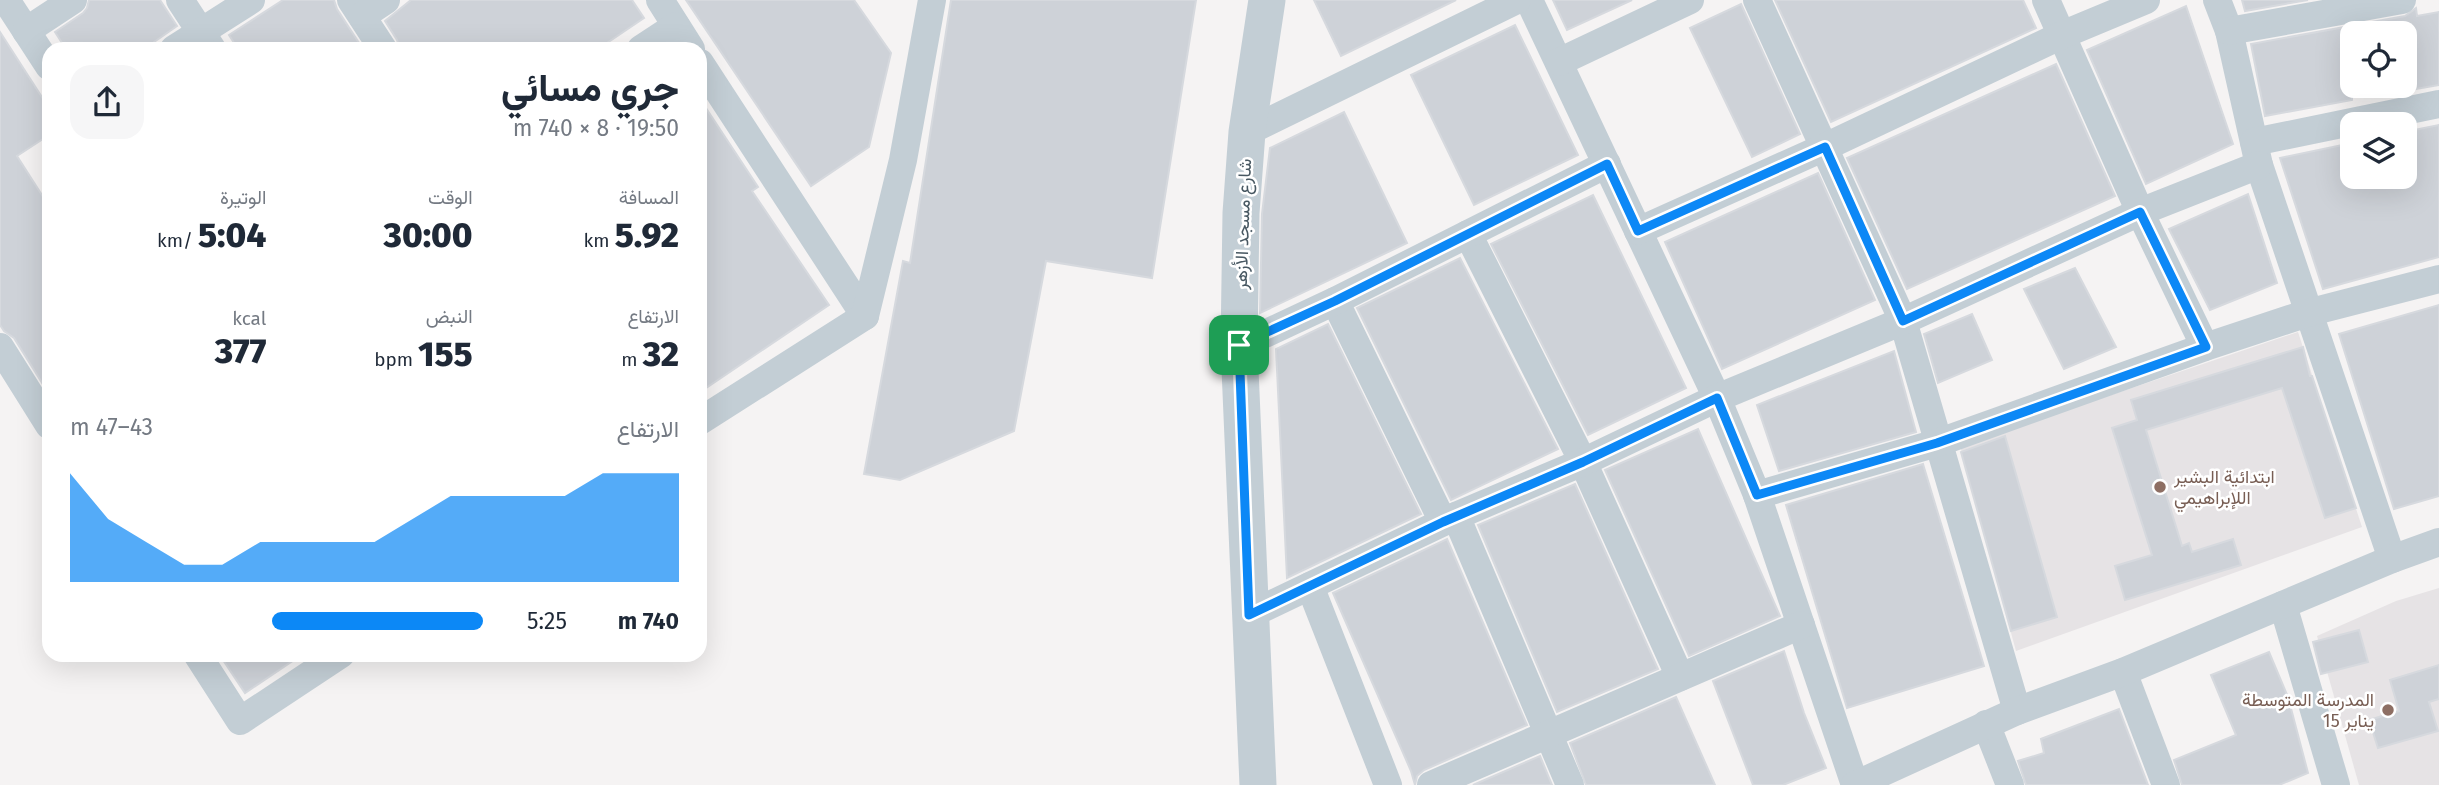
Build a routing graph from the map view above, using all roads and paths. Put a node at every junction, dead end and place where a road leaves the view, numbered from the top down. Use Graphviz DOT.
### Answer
graph roads {
  1 [pos="6,0"];
  2 [pos="73,0"];
  3 [pos="180,0"];
  4 [pos="251,0"];
  5 [pos="386,0"];
  6 [pos="660,0"];
  7 [pos="932,0"];
  8 [pos="1267,0"];
  9 [pos="1517,0"];
  10 [pos="1529,0"];
  11 [pos="1690,0"];
  12 [pos="1757,0"];
  13 [pos="2046,0"];
  14 [pos="2146,0"];
  15 [pos="2217,0"];
  16 [pos="2402,0"];
  17 [pos="356,8"];
  18 [pos="2229,31"];
  19 [pos="26,32"];
  20 [pos="2062,35"];
  21 [pos="683,38"];
  22 [pos="206,40"];
  23 [pos="378,42"];
  24 [pos="42,56"];
  25 [pos="1559,62"];
  26 [pos="707,74"];
  27 [pos="2439,104"];
  28 [pos="1247,132"];
  29 [pos="1825,147"];
  30 [pos="2257,153"];
  31 [pos="1607,164"];
  32 [pos="2140,212"];
  33 [pos="1638,231"];
  34 [pos="1468,234"];
  35 [pos="2439,279"];
  36 [pos="1335,301"];
  37 [pos="2311,312"];
  38 [pos="865,316"];
  39 [pos="1903,321"];
  40 [pos="1239,345"];
  41 [pos="0,347"];
  42 [pos="2206,347"];
  43 [pos="1717,398"];
  44 [pos="42,414"];
  45 [pos="707,417"];
  46 [pos="1937,443"];
  47 [pos="1583,462"];
  48 [pos="1757,495"];
  49 [pos="1450,519"];
  50 [pos="2439,542"];
  51 [pos="2392,559"];
  52 [pos="1310,586"];
  53 [pos="2283,605"];
  54 [pos="1249,615"];
  55 [pos="1801,625"];
  56 [pos="202,662"];
  57 [pos="329,662"];
  58 [pos="2123,672"];
  59 [pos="1680,677"];
  60 [pos="2017,711"];
  61 [pos="1986,724"];
  62 [pos="1549,734"];
  63 [pos="1258,785"];
  64 [pos="1388,785"];
  65 [pos="1431,785"];
  66 [pos="1570,785"];
  67 [pos="1855,785"];
  68 [pos="2010,785"];
  69 [pos="2166,785"];
  70 [pos="2336,785"];
  1 -- 19 [label="street"];
  2 -- 19 [label="street"];
  3 -- 22 [label="street"];
  4 -- 22 [label="street"];
  5 -- 17 [label="street"];
  6 -- 21 [label="street"];
  7 -- 38 [label="street"];
  8 -- 28 [label="street, شارع مسجد الأزهر"];
  9 -- 28 [label="street"];
  10 -- 25 [label="street"];
  11 -- 25 [label="street"];
  12 -- 29 [label="street"];
  13 -- 20 [label="street"];
  14 -- 20 [label="street"];
  15 -- 18 [label="street"];
  16 -- 18 [label="street"];
  17 -- 23 [label="street"];
  18 -- 30 [label="street"];
  19 -- 24 [label="street"];
  20 -- 29 [label="street"];
  20 -- 32 [label="street"];
  25 -- 31 [label="street"];
  26 -- 38 [label="street"];
  27 -- 30 [label="street"];
  28 -- 40 [label="street, شارع مسجد الأزهر"];
  29 -- 33 [label="street"];
  29 -- 39 [label="street"];
  30 -- 32 [label="street"];
  30 -- 37 [label="street"];
  31 -- 33 [label="street"];
  31 -- 34 [label="street"];
  32 -- 39 [label="street"];
  32 -- 42 [label="street"];
  33 -- 43 [label="street"];
  34 -- 36 [label="street"];
  34 -- 47 [label="street"];
  35 -- 37 [label="street"];
  36 -- 40 [label="street"];
  36 -- 49 [label="street"];
  37 -- 42 [label="street"];
  37 -- 51 [label="street"];
  38 -- 45 [label="street"];
  39 -- 43 [label="street"];
  39 -- 46 [label="street"];
  40 -- 54 [label="street, شارع مسجد الأزهر"];
  41 -- 44 [label="street"];
  42 -- 46 [label="street"];
  43 -- 47 [label="street"];
  43 -- 48 [label="street"];
  46 -- 48 [label="street"];
  46 -- 60 [label="street"];
  47 -- 49 [label="street"];
  47 -- 59 [label="street"];
  48 -- 55 [label="street"];
  49 -- 52 [label="street"];
  49 -- 62 [label="street"];
  50 -- 51 [label="street"];
  51 -- 53 [label="street"];
  52 -- 54 [label="street"];
  52 -- 64 [label="street"];
  53 -- 58 [label="street"];
  53 -- 70 [label="street"];
  54 -- 63 [label="street, شارع مسجد الأزهر"];
  55 -- 59 [label="street"];
  55 -- 67 [label="street"];
  56 -- 57 [label="street"];
  58 -- 60 [label="street"];
  58 -- 69 [label="street"];
  59 -- 62 [label="street"];
  60 -- 61 [label="street"];
  61 -- 67 [label="street"];
  61 -- 68 [label="street"];
  62 -- 65 [label="street"];
  62 -- 66 [label="street"];
}
